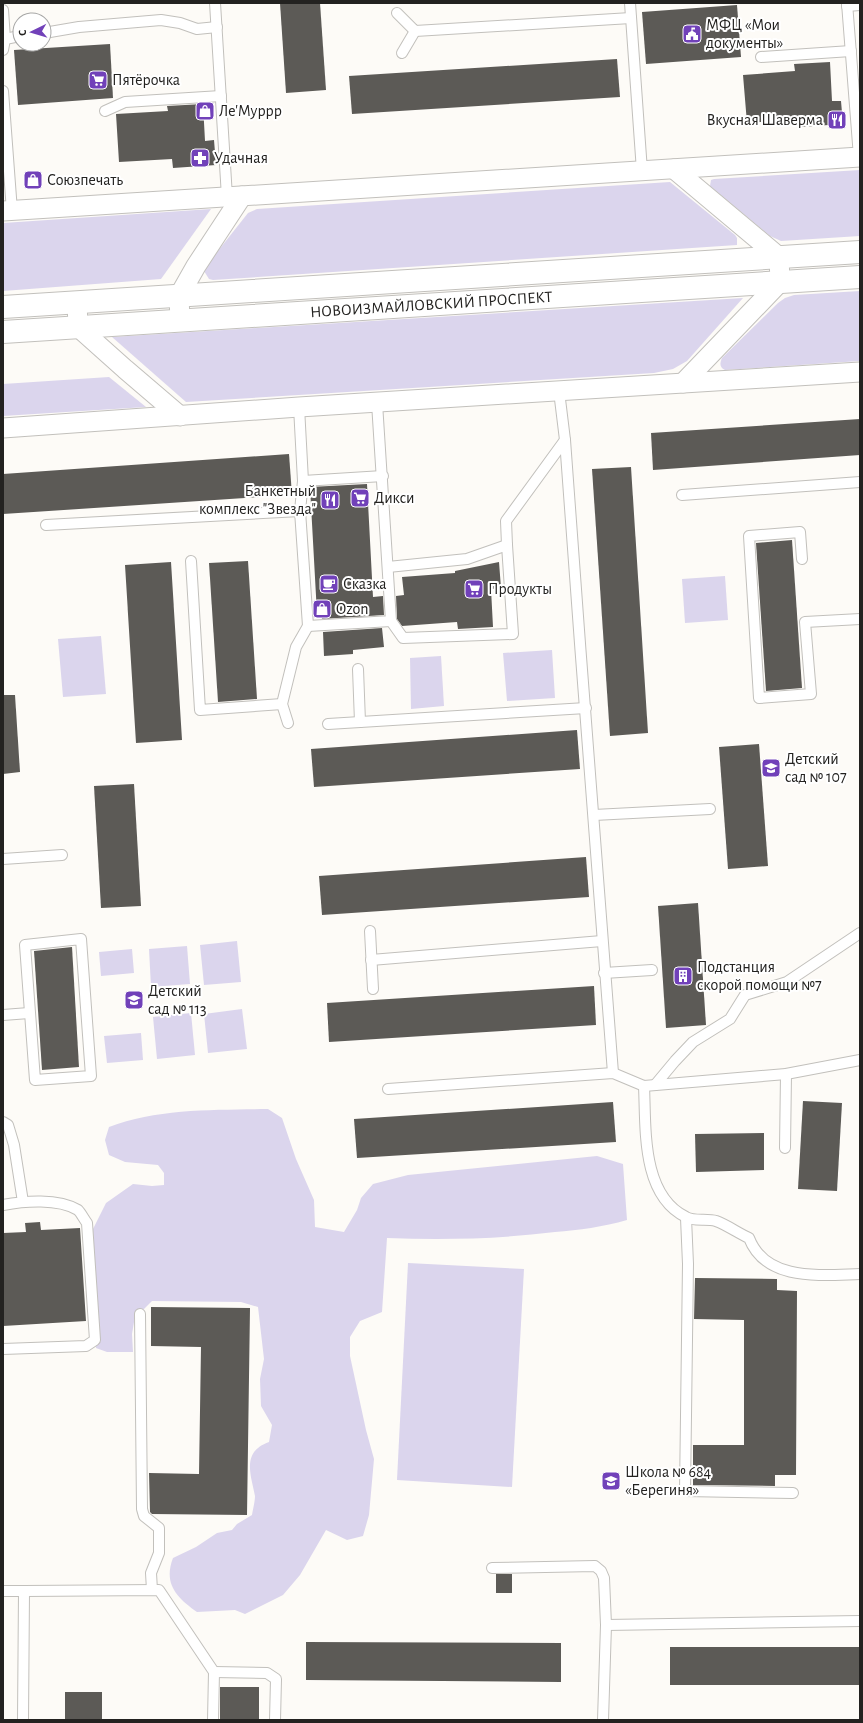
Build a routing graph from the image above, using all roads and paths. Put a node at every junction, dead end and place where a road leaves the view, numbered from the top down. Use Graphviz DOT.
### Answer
graph roads {
  1 [pos="215,3"];
  2 [pos="630,3"];
  3 [pos="847,4"];
  4 [pos="860,4"];
  5 [pos="3,10"];
  6 [pos="397,13"];
  7 [pos="631,18"];
  8 [pos="217,27"];
  9 [pos="415,31"];
  10 [pos="52,32"];
  11 [pos="12,38"];
  12 [pos="5,39"];
  13 [pos="3,50"];
  14 [pos="851,51"];
  15 [pos="402,53"];
  16 [pos="761,57"];
  17 [pos="3,91"];
  18 [pos="221,96"];
  19 [pos="104,111"];
  20 [pos="860,157"];
  21 [pos="674,169"];
  22 [pos="642,171"];
  23 [pos="235,197"];
  24 [pos="8,211"];
  25 [pos="860,252"];
  26 [pos="779,257"];
  27 [pos="860,276"];
  28 [pos="780,282"];
  29 [pos="179,296"];
  30 [pos="77,302"];
  31 [pos="3,307"];
  32 [pos="180,320"];
  33 [pos="78,327"];
  34 [pos="3,332"];
  35 [pos="860,372"];
  36 [pos="683,383"];
  37 [pos="559,391"];
  38 [pos="377,403"];
  39 [pos="299,407"];
  40 [pos="180,416"];
  41 [pos="3,428"];
  42 [pos="565,440"];
  43 [pos="382,476"];
  44 [pos="303,481"];
  45 [pos="860,482"];
  46 [pos="682,495"];
  47 [pos="300,511"];
  48 [pos="46,525"];
  49 [pos="507,545"];
  50 [pos="802,559"];
  51 [pos="190,561"];
  52 [pos="388,567"];
  53 [pos="860,619"];
  54 [pos="391,621"];
  55 [pos="308,626"];
  56 [pos="358,669"];
  57 [pos="282,704"];
  58 [pos="586,708"];
  59 [pos="360,722"];
  60 [pos="288,723"];
  61 [pos="328,724"];
  62 [pos="710,809"];
  63 [pos="594,814"];
  64 [pos="62,855"];
  65 [pos="3,859"];
  66 [pos="370,931"];
  67 [pos="860,933"];
  68 [pos="602,941"];
  69 [pos="371,960"];
  70 [pos="652,970"];
  71 [pos="604,973"];
  72 [pos="373,989"];
  73 [pos="29,1013"];
  74 [pos="3,1015"];
  75 [pos="860,1060"];
  76 [pos="613,1073"];
  77 [pos="786,1074"];
  78 [pos="655,1085"];
  79 [pos="644,1086"];
  80 [pos="388,1089"];
  81 [pos="3,1122"];
  82 [pos="785,1148"];
  83 [pos="22,1202"];
  84 [pos="3,1205"];
  85 [pos="686,1218"];
  86 [pos="860,1274"];
  87 [pos="140,1314"];
  88 [pos="3,1349"];
  89 [pos="793,1493"];
  90 [pos="492,1568"];
  91 [pos="152,1590"];
  92 [pos="24,1591"];
  93 [pos="3,1592"];
  94 [pos="860,1621"];
  95 [pos="606,1625"];
  96 [pos="214,1672"];
  97 [pos="23,1720"];
  98 [pos="213,1720"];
  99 [pos="275,1720"];
  100 [pos="603,1720"];
  1 -- 8 [label="lane"];
  2 -- 7 [label="lane"];
  3 -- 4 [label="lane"];
  3 -- 14 [label="lane"];
  5 -- 12 [label="lane"];
  6 -- 9 [label="lane"];
  7 -- 9 [label="lane"];
  7 -- 22 [label="lane"];
  8 -- 10 [label="lane"];
  8 -- 18 [label="lane"];
  9 -- 15 [label="lane"];
  11 -- 12 [label="lane"];
  12 -- 13 [label="lane"];
  14 -- 16 [label="lane"];
  14 -- 20 [label="lane"];
  17 -- 24 [label="lane"];
  18 -- 19 [label="lane"];
  18 -- 23 [label="lane"];
  20 -- 21 [label="street"];
  21 -- 22 [label="street"];
  21 -- 26 [label="street"];
  22 -- 23 [label="street"];
  23 -- 24 [label="street"];
  23 -- 29 [label="street"];
  25 -- 26 [label="street, НОВОИЗМАЙЛОВСКИЙ ПРОСПЕКТ"];
  26 -- 28 [label="street"];
  26 -- 29 [label="street, НОВОИЗМАЙЛОВСКИЙ ПРОСПЕКТ"];
  27 -- 28 [label="street, НОВОИЗМАЙЛОВСКИЙ ПРОСПЕКТ"];
  28 -- 32 [label="street, НОВОИЗМАЙЛОВСКИЙ ПРОСПЕКТ"];
  28 -- 36 [label="street"];
  29 -- 30 [label="street, НОВОИЗМАЙЛОВСКИЙ ПРОСПЕКТ"];
  29 -- 32 [label="street"];
  30 -- 31 [label="street, НОВОИЗМАЙЛОВСКИЙ ПРОСПЕКТ"];
  30 -- 33 [label="street"];
  32 -- 33 [label="street, НОВОИЗМАЙЛОВСКИЙ ПРОСПЕКТ"];
  33 -- 34 [label="street, НОВОИЗМАЙЛОВСКИЙ ПРОСПЕКТ"];
  33 -- 40 [label="street"];
  35 -- 36 [label="street"];
  36 -- 37 [label="street"];
  37 -- 38 [label="street"];
  37 -- 42 [label="lane"];
  38 -- 39 [label="street"];
  38 -- 43 [label="lane"];
  39 -- 40 [label="street"];
  39 -- 44 [label="lane"];
  40 -- 41 [label="street"];
  42 -- 49 [label="lane"];
  42 -- 58 [label="lane"];
  43 -- 44 [label="lane"];
  43 -- 52 [label="lane"];
  44 -- 47 [label="lane"];
  45 -- 46 [label="lane"];
  47 -- 48 [label="lane"];
  47 -- 55 [label="lane"];
  49 -- 52 [label="lane"];
  49 -- 54 [label="lane"];
  50 -- 53 [label="lane"];
  51 -- 57 [label="lane"];
  52 -- 54 [label="lane"];
  54 -- 55 [label="lane"];
  55 -- 57 [label="lane"];
  56 -- 59 [label="lane"];
  57 -- 60 [label="lane"];
  58 -- 59 [label="lane"];
  58 -- 63 [label="lane"];
  59 -- 61 [label="lane"];
  62 -- 63 [label="lane"];
  63 -- 68 [label="lane"];
  64 -- 65 [label="lane"];
  66 -- 69 [label="lane"];
  67 -- 78 [label="lane"];
  68 -- 69 [label="lane"];
  68 -- 71 [label="lane"];
  69 -- 72 [label="lane"];
  70 -- 71 [label="lane"];
  71 -- 76 [label="lane"];
  73 -- 73 [label="lane"];
  73 -- 74 [label="lane"];
  75 -- 77 [label="lane"];
  76 -- 79 [label="lane"];
  76 -- 80 [label="lane"];
  77 -- 78 [label="lane"];
  77 -- 82 [label="lane"];
  78 -- 79 [label="lane"];
  79 -- 85 [label="lane"];
  81 -- 83 [label="lane"];
  83 -- 84 [label="lane"];
  83 -- 88 [label="lane"];
  85 -- 86 [label="lane"];
  85 -- 89 [label="lane"];
  87 -- 91 [label="lane"];
  90 -- 95 [label="lane"];
  91 -- 92 [label="lane"];
  91 -- 96 [label="lane"];
  92 -- 93 [label="lane"];
  92 -- 97 [label="lane"];
  94 -- 95 [label="lane"];
  95 -- 100 [label="lane"];
  96 -- 98 [label="lane"];
  96 -- 99 [label="lane"];
}
